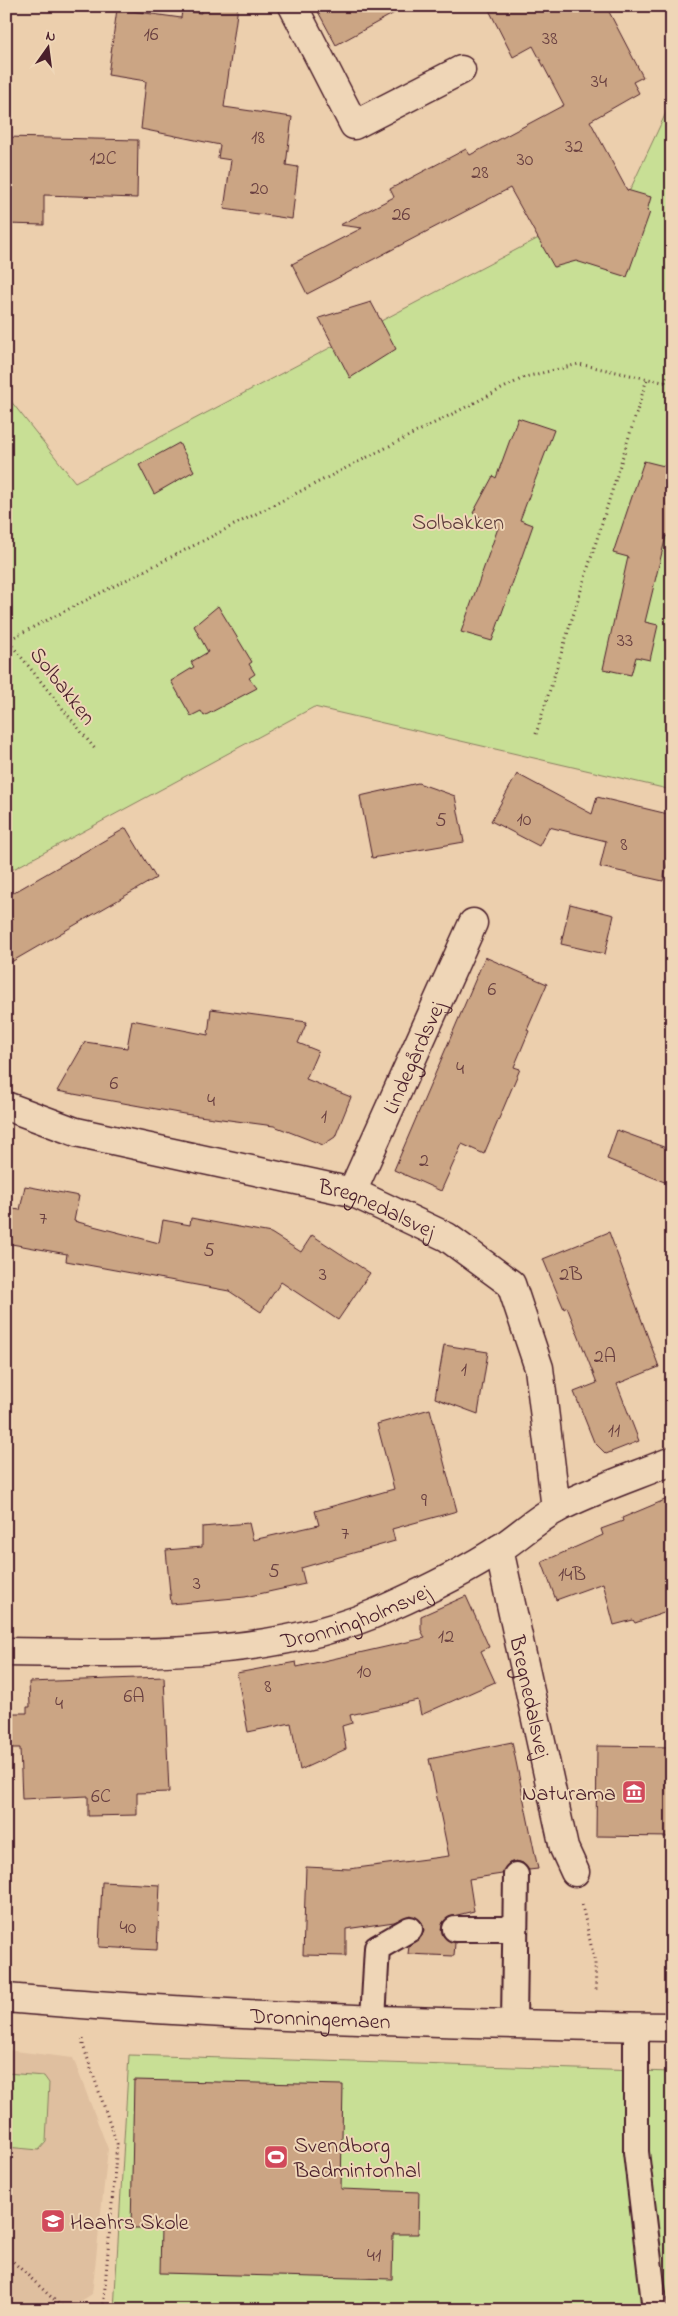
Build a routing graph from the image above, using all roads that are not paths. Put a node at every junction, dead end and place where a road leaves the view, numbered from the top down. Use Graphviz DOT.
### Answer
graph roads {
  1 [pos="293,6"];
  2 [pos="461,70"];
  3 [pos="474,923"];
  4 [pos="6,1106"];
  5 [pos="352,1192"];
  6 [pos="672,1461"];
  7 [pos="556,1509"];
  8 [pos="499,1549"];
  9 [pos="6,1652"];
  10 [pos="575,1872"];
  11 [pos="516,1875"];
  12 [pos="410,1929"];
  13 [pos="455,1929"];
  14 [pos="515,1929"];
  15 [pos="6,1998"];
  16 [pos="373,2019"];
  17 [pos="514,2023"];
  18 [pos="636,2027"];
  19 [pos="672,2027"];
  20 [pos="655,2310"];
  1 -- 2 [label="street"];
  3 -- 5 [label="street, Lindegårdsvej"];
  4 -- 5 [label="street, Bregnedalsvej"];
  5 -- 7 [label="street, Bregnedalsvej"];
  6 -- 7 [label="street, Dronningholmsvej"];
  7 -- 8 [label="street, Dronningholmsvej"];
  8 -- 9 [label="street, Dronningholmsvej"];
  8 -- 10 [label="street, Bregnedalsvej"];
  11 -- 14 [label="lane"];
  12 -- 16 [label="lane"];
  13 -- 14 [label="lane"];
  14 -- 17 [label="lane"];
  15 -- 16 [label="street, Dronningemaen"];
  16 -- 17 [label="street, Dronningemaen"];
  17 -- 18 [label="street, Dronningemaen"];
  18 -- 19 [label="street, Dronningemaen"];
  18 -- 20 [label="lane"];
}
